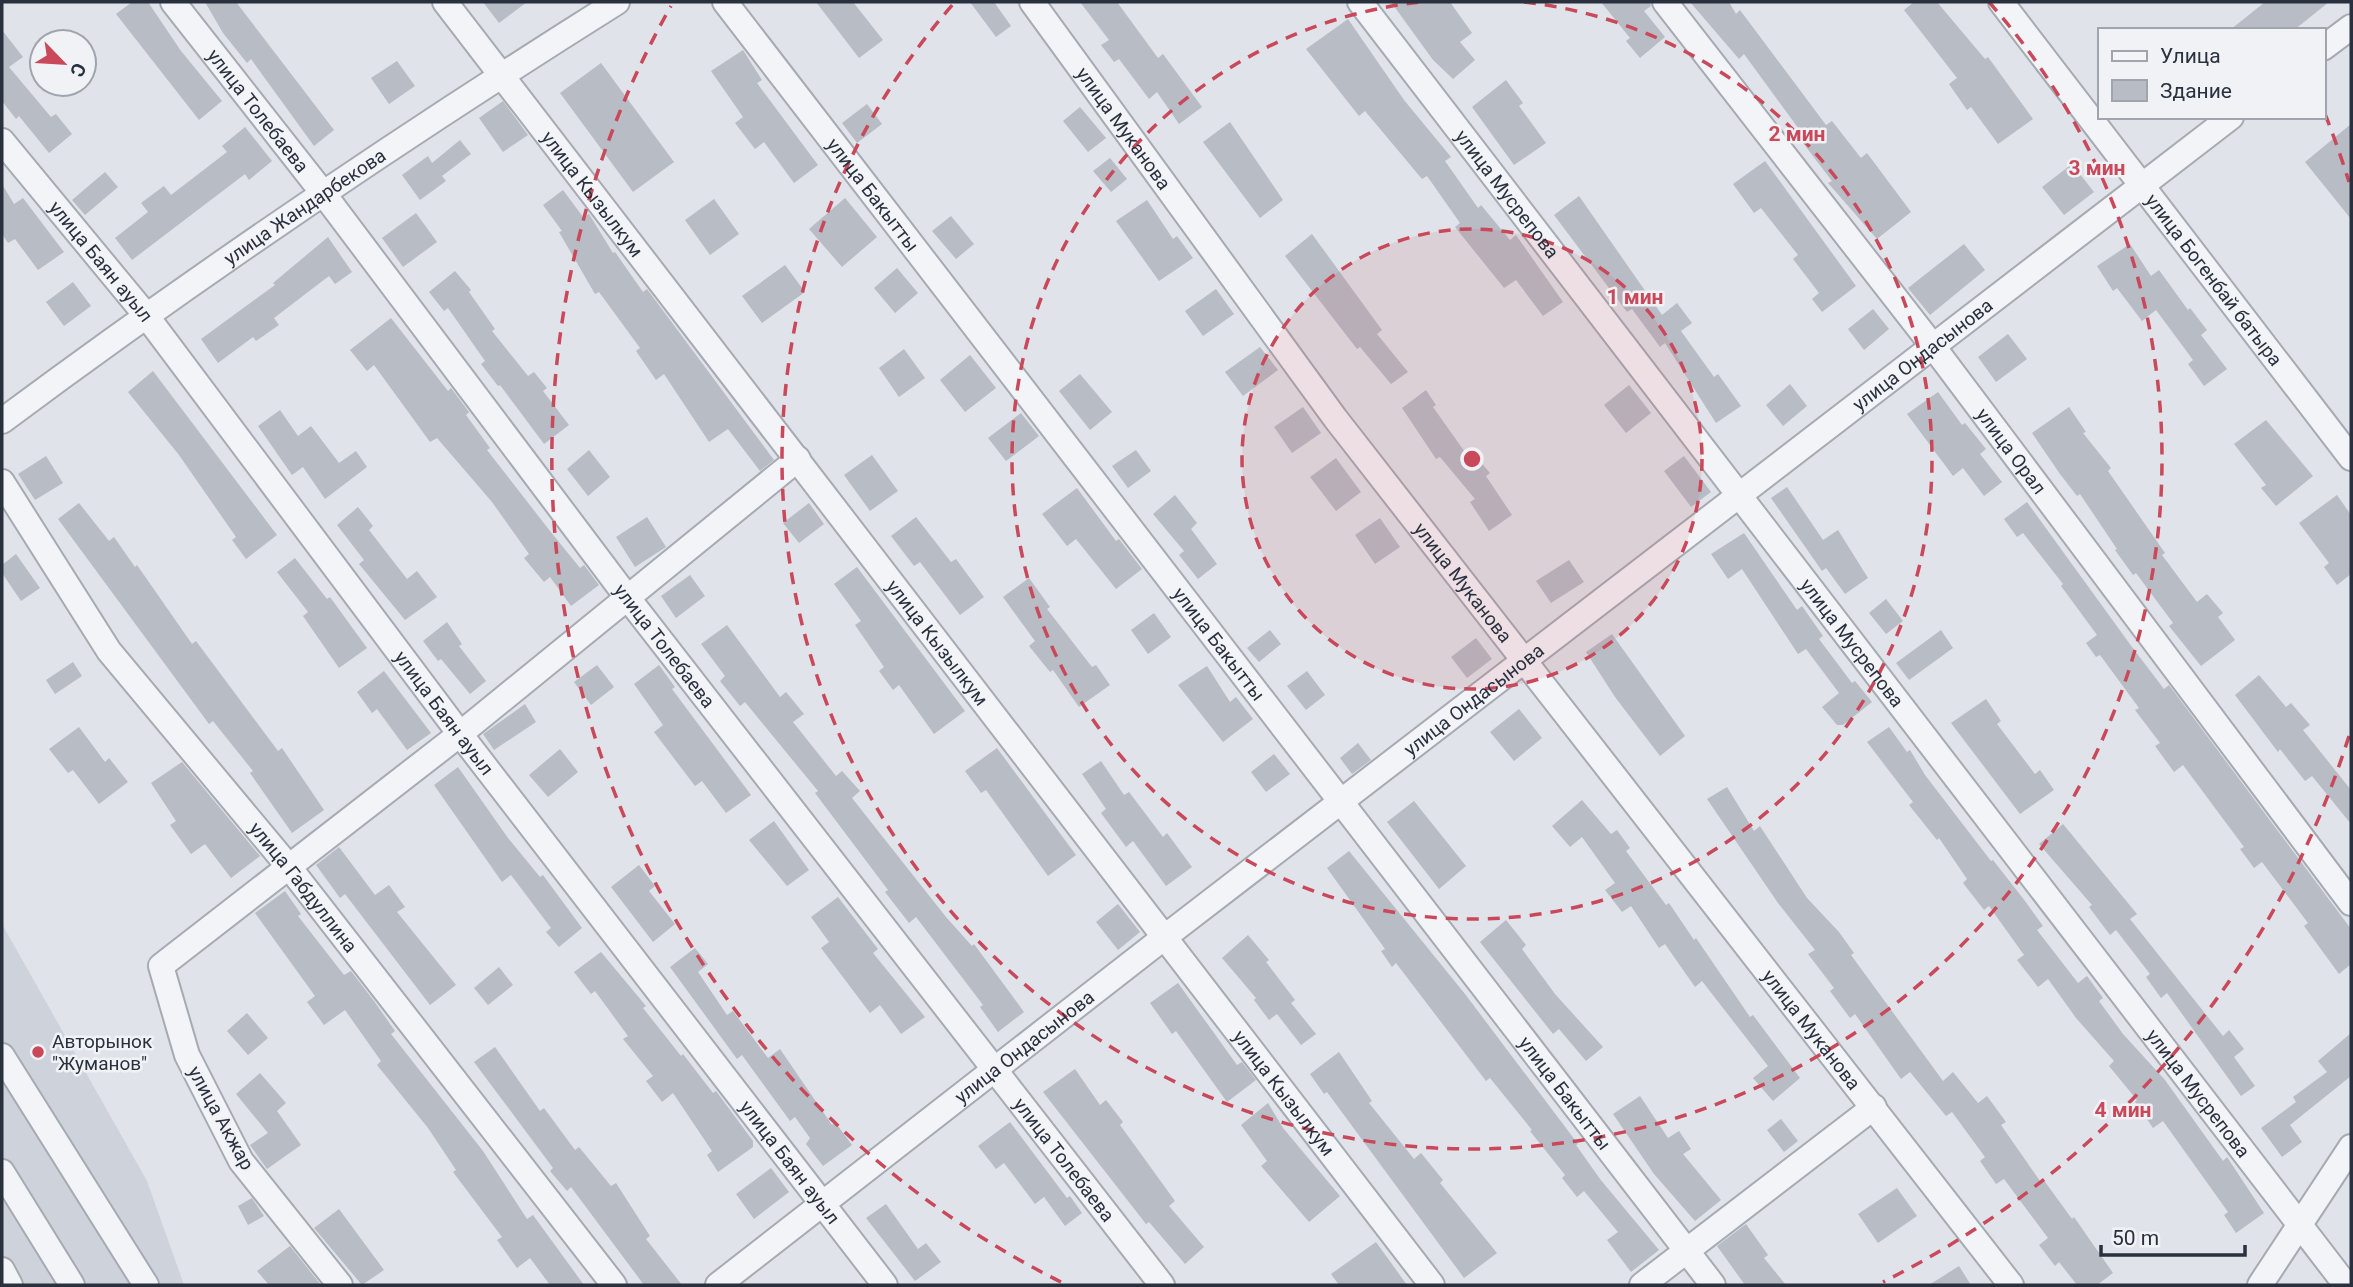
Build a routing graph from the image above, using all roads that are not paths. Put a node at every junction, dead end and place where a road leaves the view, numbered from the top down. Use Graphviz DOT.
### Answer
graph roads {
  1 [pos="173,2"];
  2 [pos="445,2"];
  3 [pos="617,2"];
  4 [pos="725,2"];
  5 [pos="1032,2"];
  6 [pos="1360,2"];
  7 [pos="1665,2"];
  8 [pos="2001,2"];
  9 [pos="2351,27"];
  10 [pos="2325,46"];
  11 [pos="501,75"];
  12 [pos="2228,119"];
  13 [pos="2,141"];
  14 [pos="2140,185"];
  15 [pos="323,193"];
  16 [pos="145,314"];
  17 [pos="1933,345"];
  18 [pos="2,421"];
  19 [pos="2351,458"];
  20 [pos="798,459"];
  21 [pos="2,482"];
  22 [pos="1739,494"];
  23 [pos="627,597"];
  24 [pos="1522,662"];
  25 [pos="460,734"];
  26 [pos="1341,802"];
  27 [pos="289,867"];
  28 [pos="2351,903"];
  29 [pos="1166,936"];
  30 [pos="2,1056"];
  31 [pos="996,1072"];
  32 [pos="1874,1107"];
  33 [pos="2351,1147"];
  34 [pos="2,1172"];
  35 [pos="823,1204"];
  36 [pos="2299,1225"];
  37 [pos="1686,1251"];
  38 [pos="2,1270"];
  39 [pos="10,1285"];
  40 [pos="72,1285"];
  41 [pos="146,1285"];
  42 [pos="340,1285"];
  43 [pos="614,1285"];
  44 [pos="718,1285"];
  45 [pos="886,1285"];
  46 [pos="1161,1285"];
  47 [pos="1432,1285"];
  48 [pos="1642,1285"];
  49 [pos="1713,1285"];
  50 [pos="2011,1285"];
  51 [pos="2260,1285"];
  52 [pos="2346,1285"];
  1 -- 15 [label="street, улица Толебаева"];
  2 -- 11 [label="street, улица Кызылкум"];
  3 -- 11 [label="street, улица Жандарбекова"];
  4 -- 26 [label="street, улица Бакытты"];
  5 -- 24 [label="street, улица Муканова"];
  6 -- 22 [label="street, улица Мусрепова"];
  7 -- 17 [label="street, улица Орал"];
  8 -- 14 [label="street, улица Богенбай батыра"];
  9 -- 10 [label="street"];
  11 -- 15 [label="street, улица Жандарбекова"];
  11 -- 20 [label="street, улица Кызылкум"];
  12 -- 14 [label="street, улица Ондасынова"];
  13 -- 16 [label="street, улица Баян ауыл"];
  14 -- 17 [label="street, улица Ондасынова"];
  14 -- 19 [label="street, улица Богенбай батыра"];
  15 -- 16 [label="street, улица Жандарбекова"];
  15 -- 23 [label="street, улица Толебаева"];
  16 -- 18 [label="street, улица Жандарбекова"];
  16 -- 25 [label="street, улица Баян ауыл"];
  17 -- 22 [label="street, улица Ондасынова"];
  17 -- 28 [label="street, улица Орал"];
  20 -- 23 [label="street"];
  20 -- 29 [label="street, улица Кызылкум"];
  21 -- 27 [label="street, улица Габдуллина"];
  22 -- 24 [label="street, улица Ондасынова"];
  22 -- 36 [label="street, улица Мусрепова"];
  23 -- 25 [label="street"];
  23 -- 31 [label="street, улица Толебаева"];
  24 -- 26 [label="street, улица Ондасынова"];
  24 -- 32 [label="street, улица Муканова"];
  25 -- 27 [label="street"];
  25 -- 35 [label="street, улица Баян ауыл"];
  26 -- 29 [label="street, улица Ондасынова"];
  26 -- 37 [label="street, улица Бакытты"];
  27 -- 42 [label="street, улица Акжар"];
  27 -- 43 [label="street, улица Габдуллина"];
  29 -- 31 [label="street, улица Ондасынова"];
  29 -- 47 [label="street, улица Кызылкум"];
  30 -- 41 [label="street"];
  31 -- 35 [label="street, улица Ондасынова"];
  31 -- 46 [label="street, улица Толебаева"];
  32 -- 37 [label="street"];
  32 -- 50 [label="street, улица Муканова"];
  33 -- 36 [label="street"];
  34 -- 40 [label="street"];
  35 -- 44 [label="street, улица Ондасынова"];
  35 -- 45 [label="street, улица Баян ауыл"];
  36 -- 51 [label="street"];
  36 -- 52 [label="street, улица Мусрепова"];
  37 -- 48 [label="street"];
  37 -- 49 [label="street, улица Бакытты"];
  38 -- 39 [label="street"];
}
